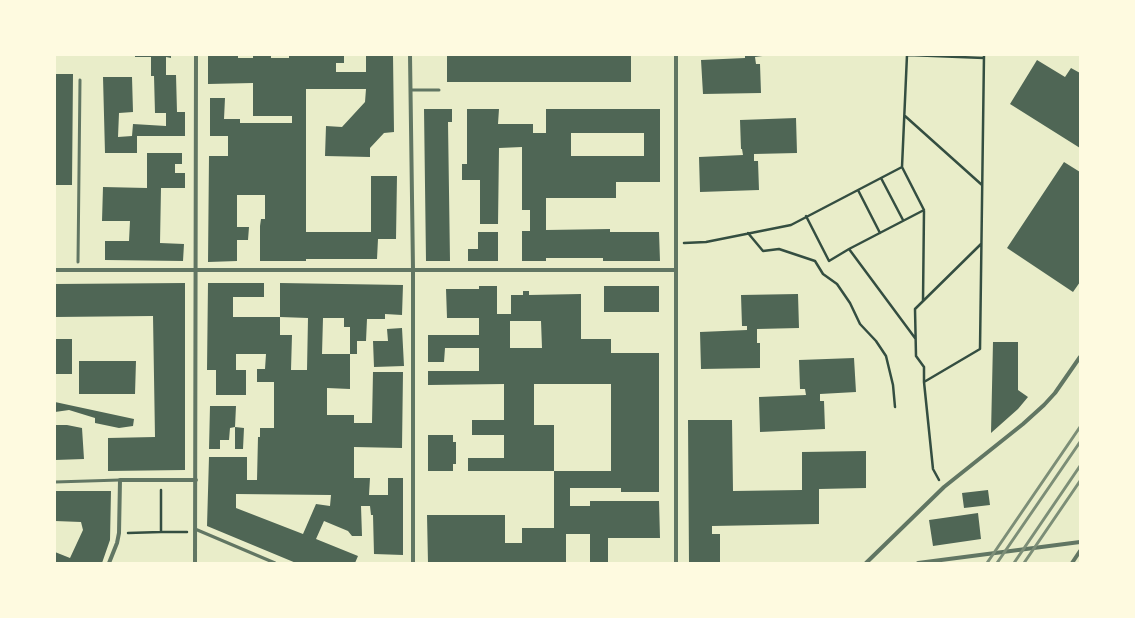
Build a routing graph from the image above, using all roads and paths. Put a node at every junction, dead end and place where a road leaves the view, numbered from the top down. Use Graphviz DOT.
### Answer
graph roads {
  1 [pos="196,55"];
  2 [pos="410,55"];
  3 [pos="676,55"];
  4 [pos="908,55"];
  5 [pos="984,57"];
  6 [pos="80,80"];
  7 [pos="411,90"];
  8 [pos="439,90"];
  9 [pos="904,115"];
  10 [pos="902,167"];
  11 [pos="881,178"];
  12 [pos="982,186"];
  13 [pos="858,190"];
  14 [pos="924,210"];
  15 [pos="806,216"];
  16 [pos="903,220"];
  17 [pos="880,232"];
  18 [pos="748,234"];
  19 [pos="676,244"];
  20 [pos="981,244"];
  21 [pos="849,249"];
  22 [pos="78,262"];
  23 [pos="196,269"];
  24 [pos="413,269"];
  25 [pos="55,270"];
  26 [pos="676,270"];
  27 [pos="923,301"];
  28 [pos="916,339"];
  29 [pos="1080,357"];
  30 [pos="924,382"];
  31 [pos="895,407"];
  32 [pos="120,480"];
  33 [pos="196,480"];
  34 [pos="55,482"];
  35 [pos="944,487"];
  36 [pos="161,490"];
  37 [pos="194,529"];
  38 [pos="161,532"];
  39 [pos="187,532"];
  40 [pos="119,533"];
  41 [pos="1080,542"];
  42 [pos="1080,551"];
  43 [pos="109,563"];
  44 [pos="195,563"];
  45 [pos="275,563"];
  46 [pos="413,563"];
  47 [pos="676,563"];
  48 [pos="866,563"];
  49 [pos="918,563"];
  50 [pos="1072,563"];
  1 -- 23 [label="street"];
  2 -- 7 [label="street"];
  3 -- 19 [label="street"];
  4 -- 5 [label="path"];
  4 -- 9 [label="path"];
  5 -- 12 [label="path"];
  6 -- 22 [label="lane"];
  7 -- 8 [label="lane"];
  7 -- 24 [label="street"];
  9 -- 10 [label="path"];
  9 -- 12 [label="path"];
  10 -- 11 [label="path"];
  10 -- 14 [label="path"];
  11 -- 13 [label="path"];
  11 -- 16 [label="path"];
  12 -- 20 [label="path"];
  13 -- 15 [label="path"];
  13 -- 17 [label="path"];
  14 -- 16 [label="path"];
  14 -- 27 [label="path"];
  15 -- 18 [label="path"];
  15 -- 21 [label="path"];
  16 -- 17 [label="path"];
  17 -- 21 [label="path"];
  18 -- 19 [label="path"];
  18 -- 31 [label="path"];
  19 -- 26 [label="street"];
  20 -- 27 [label="path"];
  20 -- 30 [label="path"];
  21 -- 28 [label="path"];
  23 -- 24 [label="street"];
  23 -- 25 [label="street"];
  23 -- 33 [label="street"];
  24 -- 26 [label="street"];
  24 -- 46 [label="street"];
  26 -- 47 [label="street"];
  27 -- 28 [label="path"];
  28 -- 30 [label="path"];
  29 -- 35 [label="street"];
  30 -- 35 [label="path"];
  32 -- 33 [label="street"];
  32 -- 34 [label="lane"];
  32 -- 40 [label="street"];
  33 -- 37 [label="street"];
  35 -- 48 [label="street"];
  36 -- 38 [label="path"];
  37 -- 44 [label="street"];
  37 -- 45 [label="lane"];
  38 -- 39 [label="path"];
  38 -- 40 [label="path"];
  40 -- 43 [label="street"];
  41 -- 49 [label="street"];
  42 -- 50 [label="street"];
}
